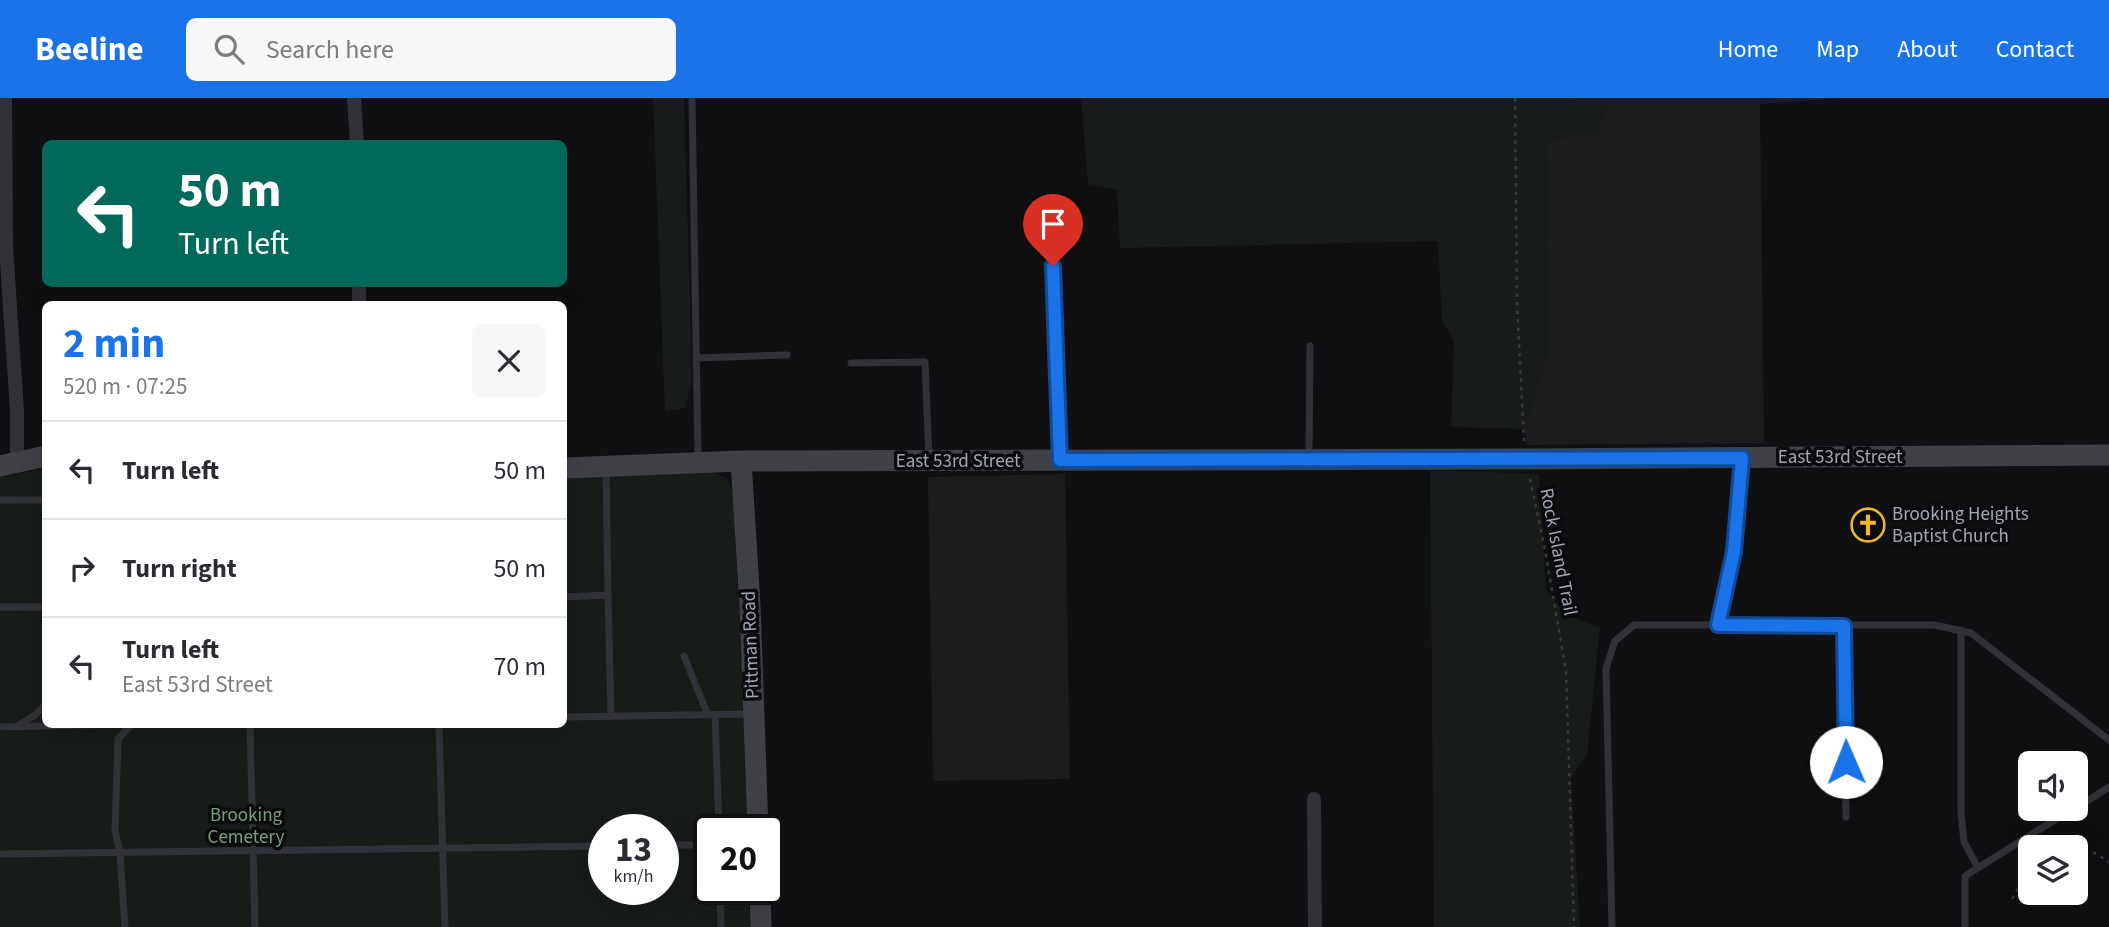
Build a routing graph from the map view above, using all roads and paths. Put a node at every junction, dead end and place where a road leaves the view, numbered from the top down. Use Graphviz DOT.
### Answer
graph roads {
  1 [pos="5,98"];
  2 [pos="354,98"];
  3 [pos="692,98"];
  4 [pos="1515,98"];
  5 [pos="356,140"];
  6 [pos="1053,248"];
  7 [pos="1310,346"];
  8 [pos="787,355"];
  9 [pos="696,358"];
  10 [pos="851,363"];
  11 [pos="2109,455"];
  12 [pos="42,457"];
  13 [pos="1742,458"];
  14 [pos="1525,459"];
  15 [pos="1060,460"];
  16 [pos="1309,460"];
  17 [pos="741,461"];
  18 [pos="929,461"];
  19 [pos="698,463"];
  20 [pos="9,465"];
  21 [pos="606,467"];
  22 [pos="567,468"];
  23 [pos="0,500"];
  24 [pos="42,500"];
  25 [pos="608,595"];
  26 [pos="567,597"];
  27 [pos="0,607"];
  28 [pos="42,607"];
  29 [pos="1718,625"];
  30 [pos="1844,626"];
  31 [pos="1961,630"];
  32 [pos="684,656"];
  33 [pos="42,708"];
  34 [pos="754,713"];
  35 [pos="711,715"];
  36 [pos="611,716"];
  37 [pos="567,717"];
  38 [pos="17,726"];
  39 [pos="42,726"];
  40 [pos="0,727"];
  41 [pos="128,728"];
  42 [pos="250,728"];
  43 [pos="439,728"];
  44 [pos="2109,740"];
  45 [pos="2109,787"];
  46 [pos="1314,799"];
  47 [pos="2088,800"];
  48 [pos="718,814"];
  49 [pos="757,814"];
  50 [pos="1846,817"];
  51 [pos="2054,821"];
  52 [pos="588,846"];
  53 [pos="443,848"];
  54 [pos="253,850"];
  55 [pos="2088,852"];
  56 [pos="120,853"];
  57 [pos="0,854"];
  58 [pos="2109,862"];
  59 [pos="1978,868"];
  60 [pos="2018,888"];
  61 [pos="2012,898"];
  62 [pos="720,905"];
  63 [pos="760,905"];
  64 [pos="125,927"];
  65 [pos="255,927"];
  66 [pos="445,927"];
  67 [pos="721,927"];
  68 [pos="761,927"];
  69 [pos="1315,927"];
  70 [pos="1574,927"];
  71 [pos="1612,927"];
  72 [pos="1965,927"];
  1 -- 20 [label="street"];
  2 -- 5 [label="street"];
  3 -- 9 [label="lane"];
  4 -- 14 [label="path, Rock Island Trail"];
  6 -- 15 [label="lane"];
  7 -- 16 [label="lane"];
  8 -- 9 [label="lane"];
  9 -- 19 [label="lane"];
  10 -- 18 [label="lane"];
  11 -- 13 [label="street, East 53rd Street"];
  12 -- 20 [label="street"];
  13 -- 14 [label="street, East 53rd Street"];
  13 -- 29 [label="lane"];
  14 -- 16 [label="street, East 53rd Street"];
  14 -- 70 [label="path, Rock Island Trail"];
  15 -- 16 [label="street, East 53rd Street"];
  15 -- 18 [label="street, East 53rd Street"];
  17 -- 18 [label="street, East 53rd Street"];
  17 -- 19 [label="street, East 53rd Street"];
  17 -- 34 [label="street, Pittman Road"];
  19 -- 21 [label="street, East 53rd Street"];
  21 -- 22 [label="street, East 53rd Street"];
  21 -- 25 [label="lane"];
  23 -- 24 [label="lane"];
  25 -- 26 [label="lane"];
  25 -- 36 [label="lane"];
  27 -- 28 [label="lane"];
  29 -- 30 [label="lane"];
  29 -- 71 [label="lane"];
  30 -- 31 [label="lane"];
  30 -- 50 [label="lane"];
  31 -- 44 [label="lane"];
  31 -- 59 [label="lane"];
  32 -- 35 [label="lane"];
  33 -- 38 [label="lane"];
  34 -- 35 [label="lane"];
  34 -- 49 [label="street, Pittman Road"];
  35 -- 36 [label="lane"];
  35 -- 48 [label="lane"];
  36 -- 37 [label="lane"];
  38 -- 39 [label="lane"];
  38 -- 40 [label="lane"];
  41 -- 56 [label="lane"];
  42 -- 54 [label="lane"];
  43 -- 53 [label="lane"];
  45 -- 47 [label="lane"];
  46 -- 69 [label="street"];
  51 -- 59 [label="lane"];
  52 -- 53 [label="lane"];
  53 -- 54 [label="lane"];
  53 -- 66 [label="lane"];
  54 -- 56 [label="lane"];
  54 -- 65 [label="lane"];
  55 -- 58 [label="path"];
  56 -- 57 [label="lane"];
  56 -- 64 [label="lane"];
  59 -- 72 [label="lane"];
  60 -- 61 [label="path"];
  62 -- 67 [label="lane"];
  63 -- 68 [label="street"];
}
